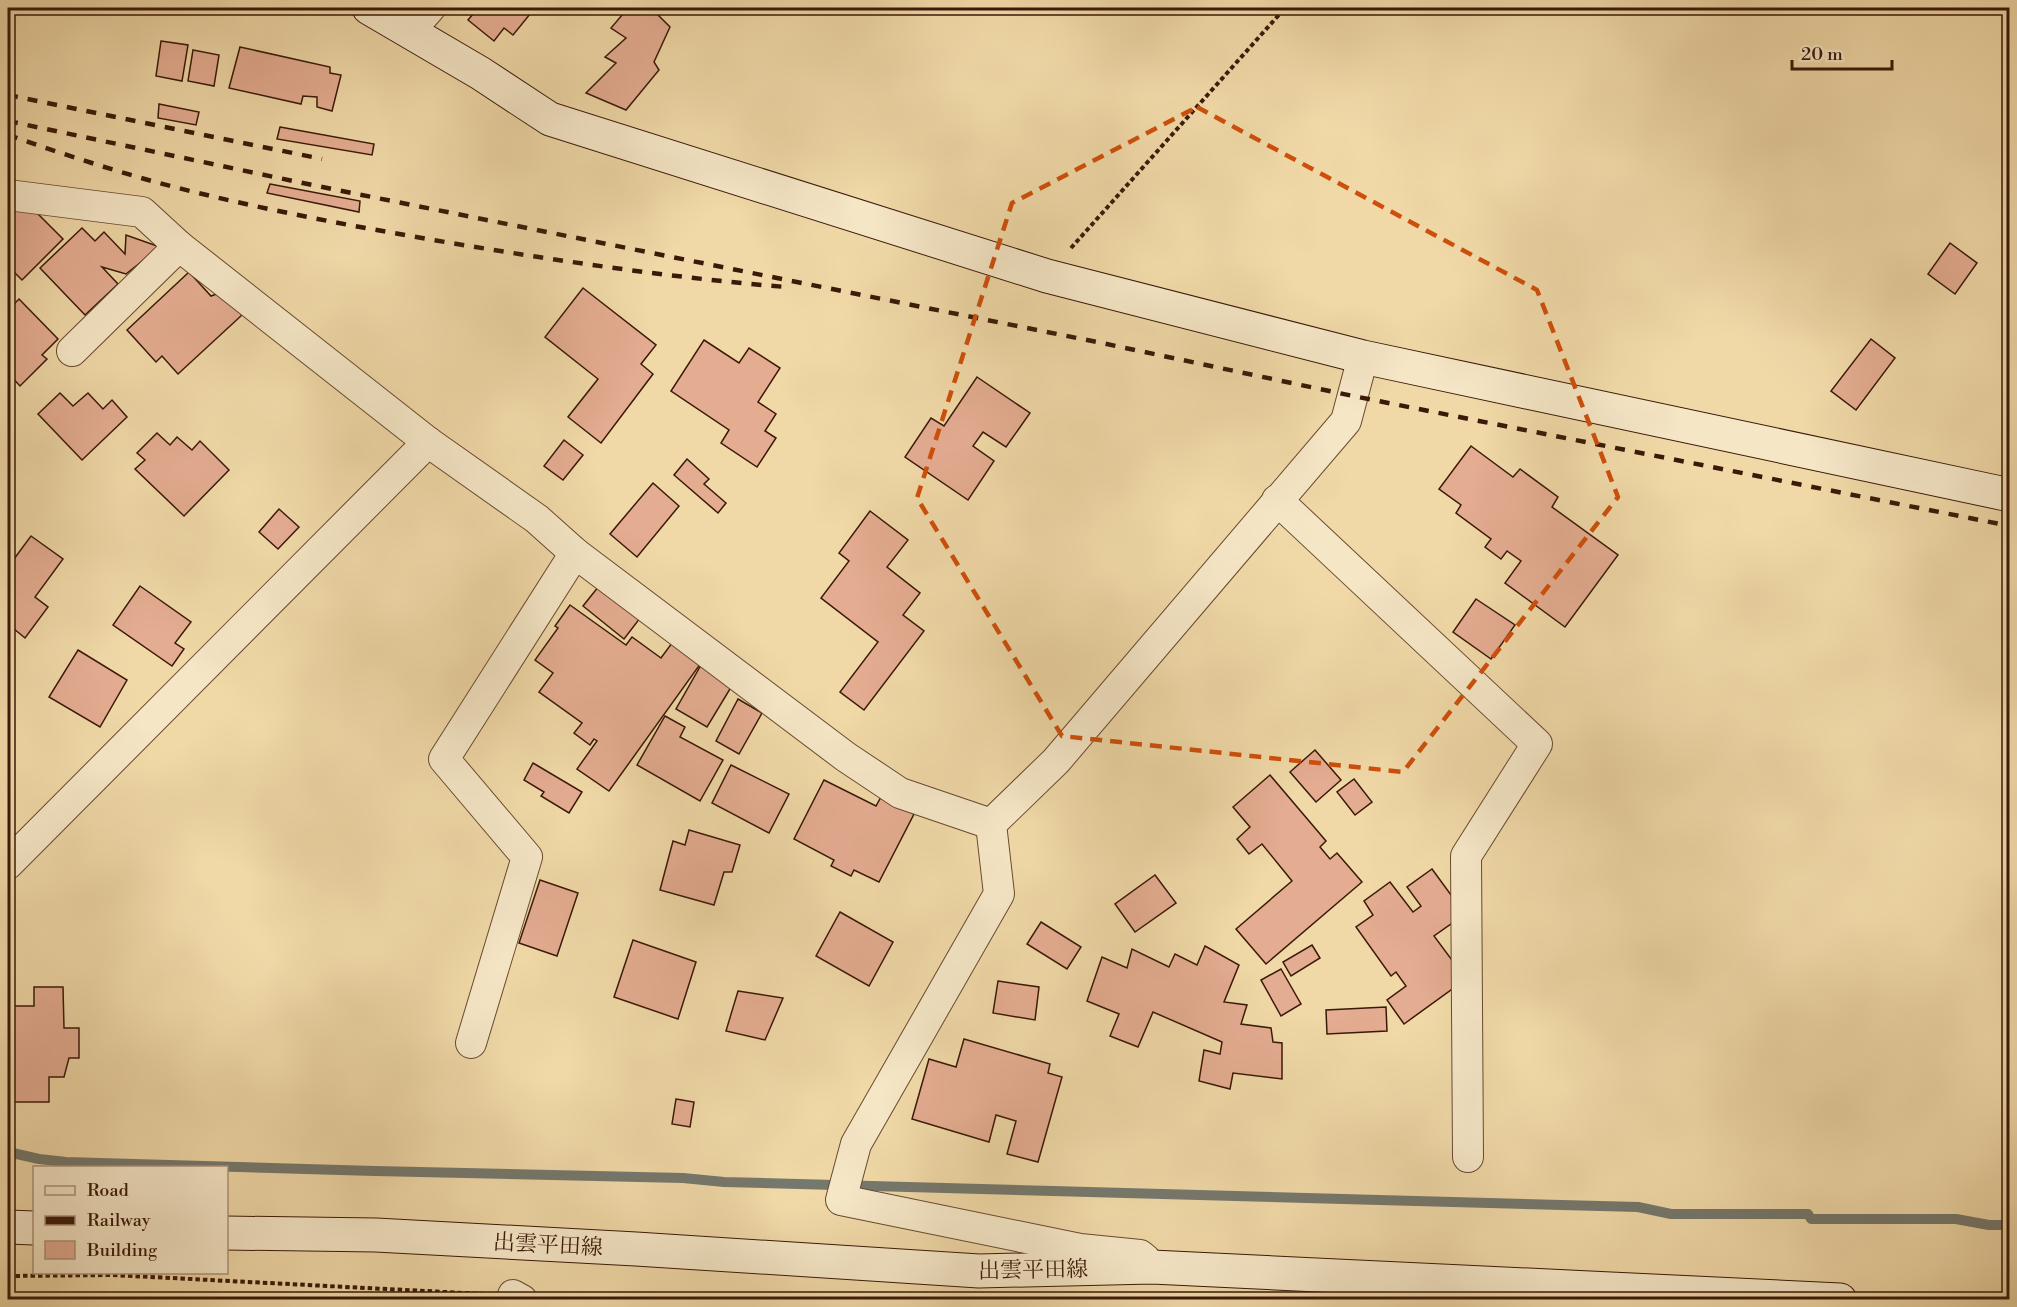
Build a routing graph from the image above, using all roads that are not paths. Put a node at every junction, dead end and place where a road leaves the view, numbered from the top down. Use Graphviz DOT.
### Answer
graph roads {
  1 [pos="369,8"];
  2 [pos="420,19"];
  3 [pos="8,195"];
  4 [pos="178,246"];
  5 [pos="72,351"];
  6 [pos="1363,357"];
  7 [pos="428,442"];
  8 [pos="2010,495"];
  9 [pos="1277,500"];
  10 [pos="575,553"];
  11 [pos="991,824"];
  12 [pos="8,864"];
  13 [pos="471,1042"];
  14 [pos="1468,1157"];
  15 [pos="8,1227"];
  16 [pos="33,1228"];
  17 [pos="228,1233"];
  18 [pos="1152,1267"];
  19 [pos="1840,1299"];
  1 -- 2 [label="street"];
  2 -- 6 [label="street"];
  3 -- 4 [label="street"];
  4 -- 5 [label="street"];
  4 -- 7 [label="street"];
  6 -- 8 [label="street"];
  6 -- 9 [label="street"];
  7 -- 10 [label="street"];
  7 -- 12 [label="street"];
  9 -- 11 [label="street"];
  9 -- 14 [label="street"];
  10 -- 11 [label="street"];
  10 -- 13 [label="street"];
  11 -- 18 [label="street"];
  15 -- 16 [label="street"];
  17 -- 18 [label="street, 出雲平田線"];
  18 -- 19 [label="street, 出雲平田線"];
}
